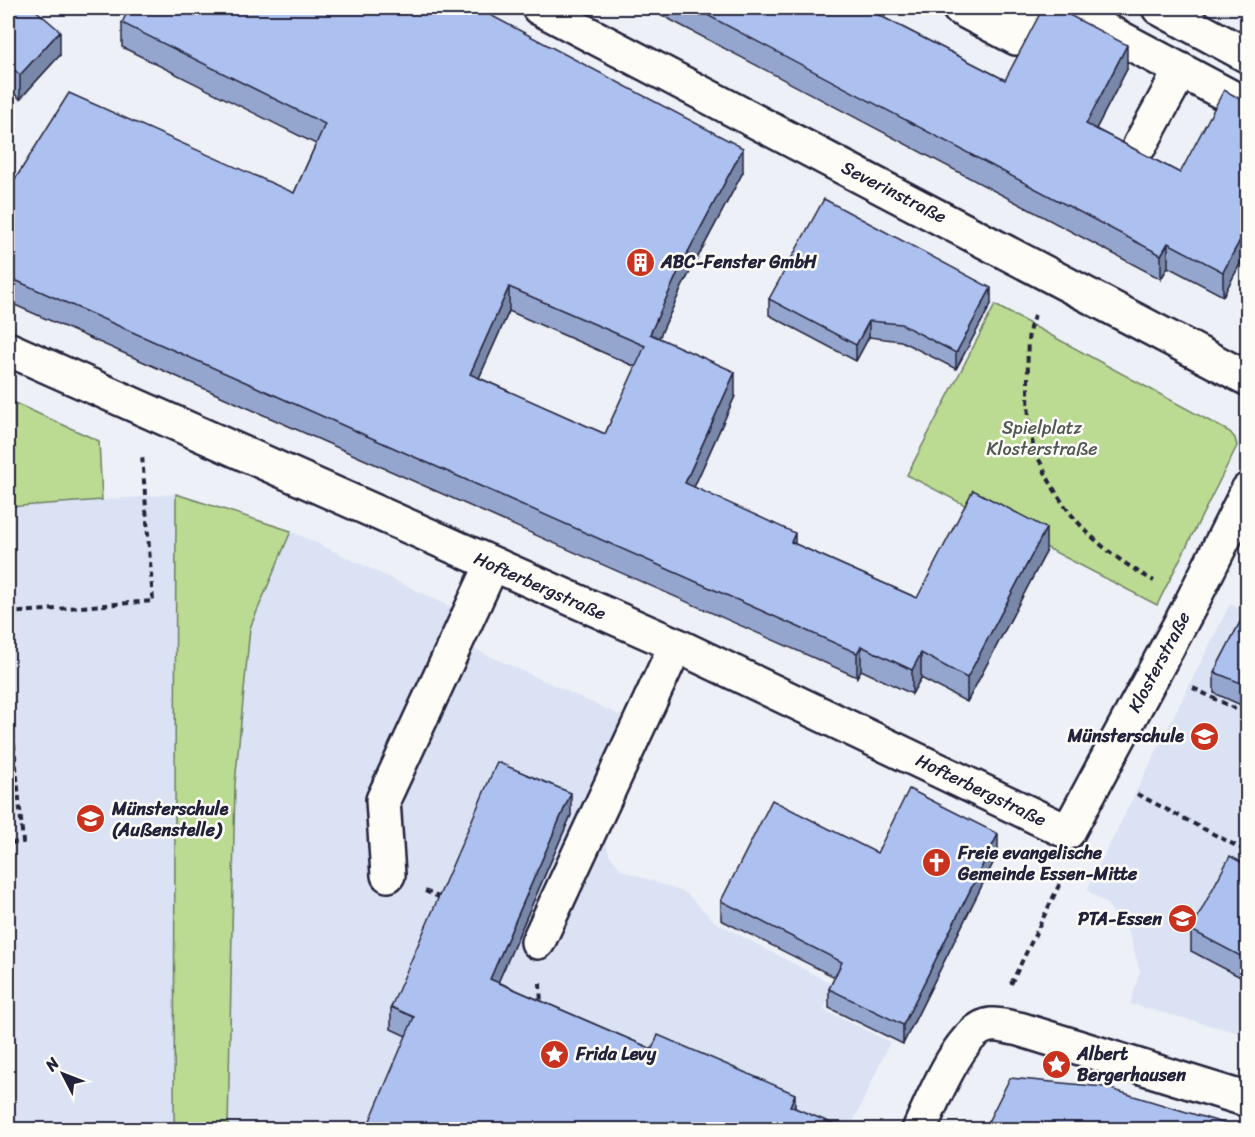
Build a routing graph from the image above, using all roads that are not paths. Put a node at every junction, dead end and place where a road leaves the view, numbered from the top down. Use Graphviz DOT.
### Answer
graph roads {
  1 [pos="539,8"];
  2 [pos="958,8"];
  3 [pos="1031,8"];
  4 [pos="1064,8"];
  5 [pos="1159,8"];
  6 [pos="1248,56"];
  7 [pos="1181,70"];
  8 [pos="1248,106"];
  9 [pos="1140,145"];
  10 [pos="8,349"];
  11 [pos="1248,379"];
  12 [pos="1248,490"];
  13 [pos="492,565"];
  14 [pos="676,645"];
  15 [pos="1068,832"];
  16 [pos="388,875"];
  17 [pos="538,942"];
  18 [pos="1248,1100"];
  19 [pos="919,1130"];
  1 -- 11 [label="street, Severinstraße"];
  2 -- 3 [label="street"];
  4 -- 7 [label="street"];
  5 -- 6 [label="street"];
  7 -- 8 [label="street"];
  7 -- 9 [label="street"];
  10 -- 13 [label="street, Hofterbergstraße"];
  12 -- 15 [label="street, Klosterstraße"];
  13 -- 14 [label="street, Hofterbergstraße"];
  13 -- 16 [label="street"];
  14 -- 15 [label="street, Hofterbergstraße"];
  14 -- 17 [label="street"];
  18 -- 19 [label="street"];
}
